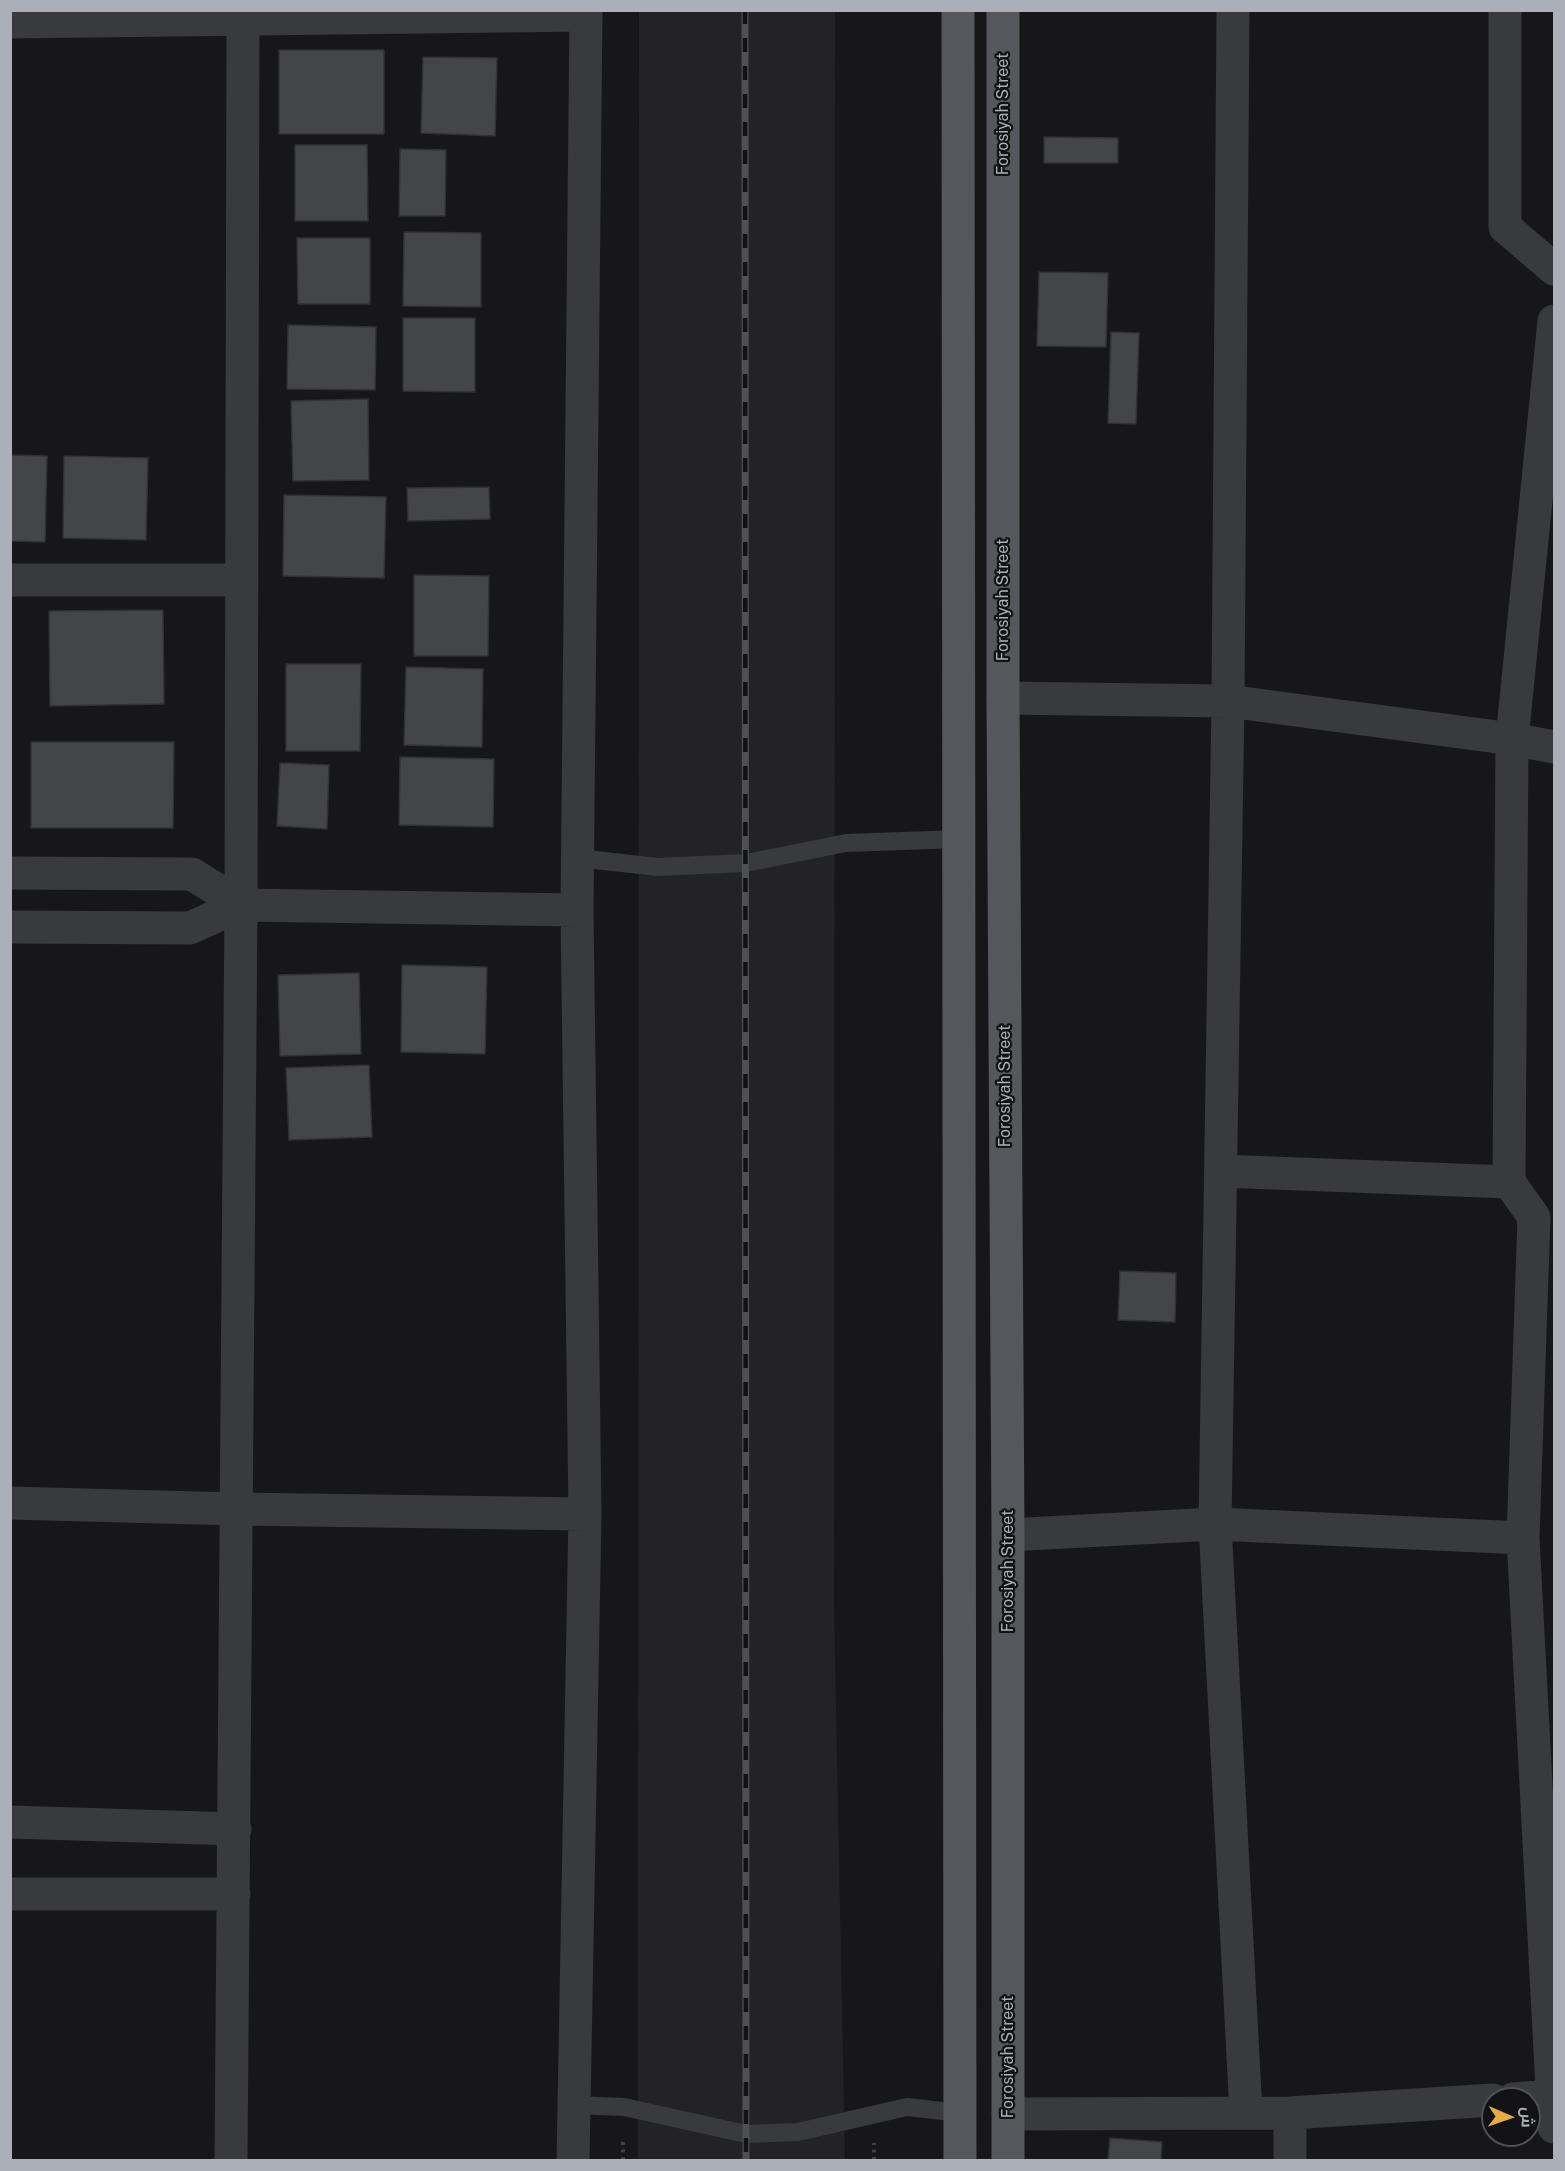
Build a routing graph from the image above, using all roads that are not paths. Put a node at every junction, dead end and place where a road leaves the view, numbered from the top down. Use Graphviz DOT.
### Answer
graph roads {
  1 [pos="958,10"];
  2 [pos="1003,10"];
  3 [pos="1233,10"];
  4 [pos="1505,10"];
  5 [pos="586,13"];
  6 [pos="243,15"];
  7 [pos="10,22"];
  8 [pos="1554,269"];
  9 [pos="1554,321"];
  10 [pos="10,580"];
  11 [pos="242,580"];
  12 [pos="1003,698"];
  13 [pos="1228,701"];
  14 [pos="1512,739"];
  15 [pos="1554,747"];
  16 [pos="959,839"];
  17 [pos="577,858"];
  18 [pos="10,873"];
  19 [pos="242,905"];
  20 [pos="577,910"];
  21 [pos="10,927"];
  22 [pos="1221,1172"];
  23 [pos="1509,1182"];
  24 [pos="10,1503"];
  25 [pos="236,1509"];
  26 [pos="585,1514"];
  27 [pos="1215,1524"];
  28 [pos="1008,1535"];
  29 [pos="1523,1538"];
  30 [pos="10,1822"];
  31 [pos="235,1829"];
  32 [pos="10,1894"];
  33 [pos="234,1894"];
  34 [pos="1481,2101"];
  35 [pos="574,2105"];
  36 [pos="1554,2106"];
  37 [pos="960,2113"];
  38 [pos="1246,2113"];
  39 [pos="1290,2113"];
  40 [pos="1008,2114"];
  41 [pos="231,2160"];
  42 [pos="573,2160"];
  43 [pos="960,2160"];
  44 [pos="1008,2160"];
  45 [pos="1290,2160"];
  1 -- 16 [label="main road"];
  2 -- 12 [label="main road, Forosiyah Street"];
  3 -- 13 [label="street"];
  4 -- 8 [label="street"];
  5 -- 6 [label="street"];
  5 -- 17 [label="street"];
  6 -- 7 [label="street"];
  6 -- 11 [label="street"];
  9 -- 14 [label="street"];
  10 -- 11 [label="street"];
  11 -- 19 [label="street"];
  12 -- 13 [label="street"];
  12 -- 28 [label="main road, Forosiyah Street"];
  13 -- 14 [label="street"];
  13 -- 22 [label="street"];
  14 -- 15 [label="street"];
  14 -- 23 [label="street"];
  16 -- 17 [label="lane"];
  16 -- 37 [label="main road"];
  17 -- 20 [label="street"];
  18 -- 19 [label="street"];
  19 -- 20 [label="street"];
  19 -- 21 [label="street"];
  19 -- 25 [label="street"];
  20 -- 26 [label="street"];
  22 -- 23 [label="street"];
  22 -- 27 [label="street"];
  23 -- 29 [label="street"];
  24 -- 25 [label="street"];
  25 -- 26 [label="street"];
  25 -- 31 [label="street"];
  26 -- 35 [label="street"];
  27 -- 28 [label="street"];
  27 -- 29 [label="street"];
  27 -- 38 [label="street"];
  28 -- 40 [label="main road, Forosiyah Street"];
  29 -- 36 [label="street"];
  30 -- 31 [label="street"];
  31 -- 33 [label="street"];
  32 -- 33 [label="street"];
  33 -- 41 [label="street"];
  34 -- 39 [label="street"];
  35 -- 37 [label="lane"];
  35 -- 42 [label="street"];
  37 -- 43 [label="main road"];
  38 -- 39 [label="street"];
  38 -- 40 [label="street"];
  39 -- 45 [label="street"];
  40 -- 44 [label="main road, Forosiyah Street"];
}
